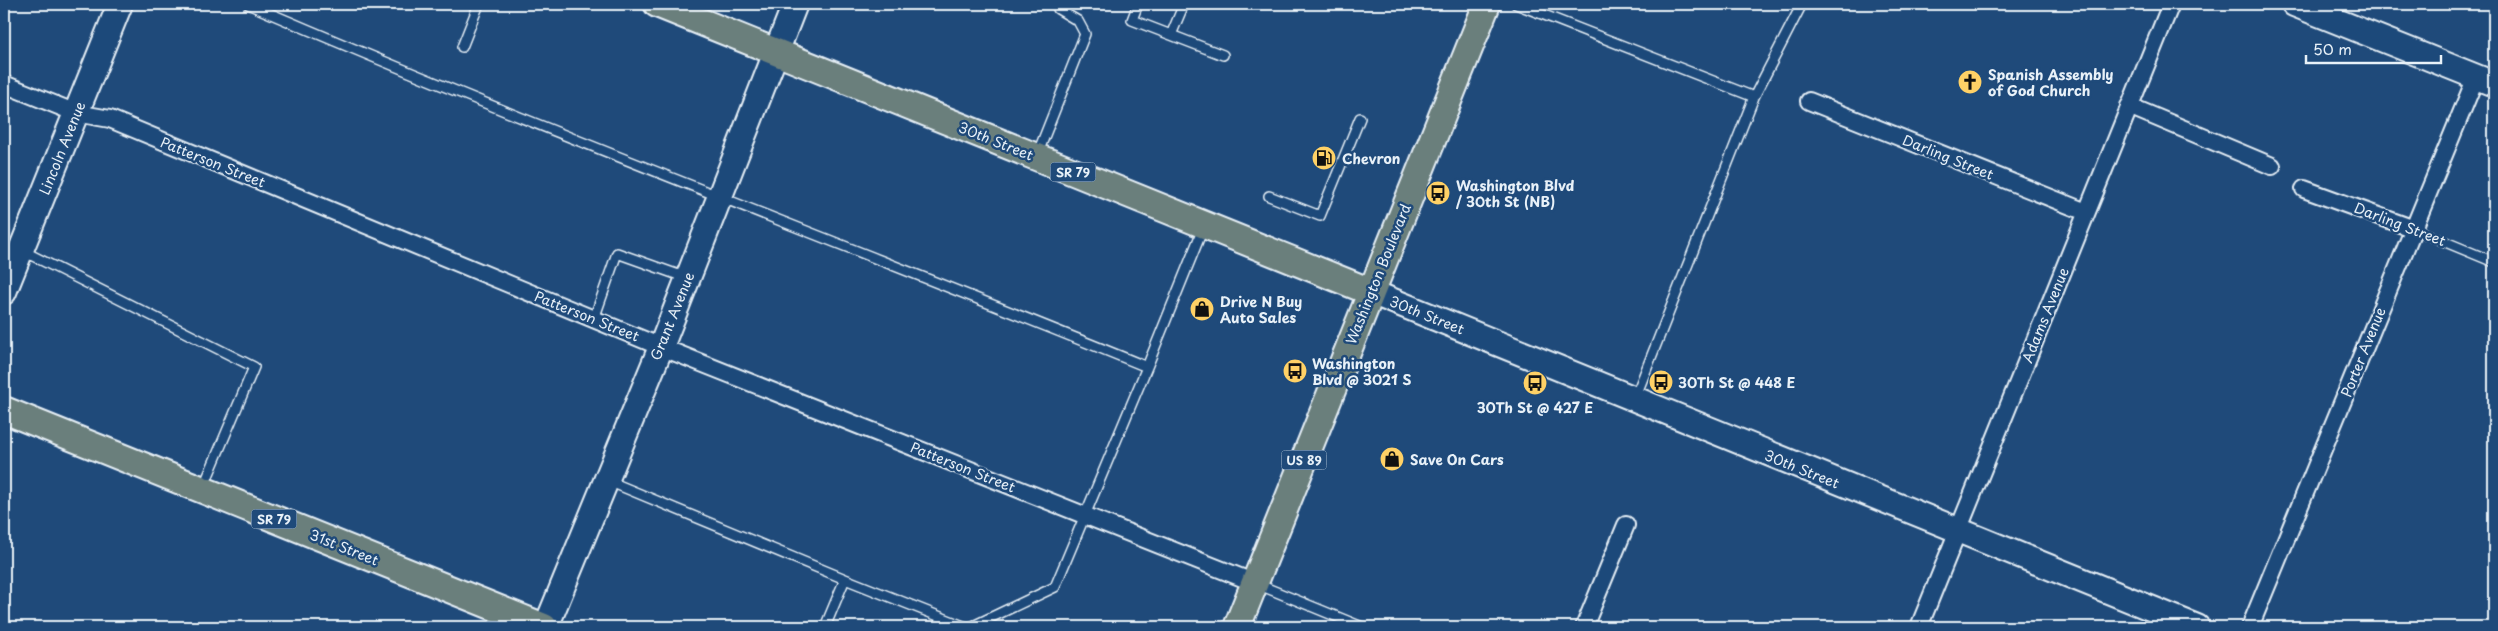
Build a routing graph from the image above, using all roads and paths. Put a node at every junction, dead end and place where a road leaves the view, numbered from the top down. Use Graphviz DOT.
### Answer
graph roads {
  1 [pos="120,4"];
  2 [pos="248,4"];
  3 [pos="478,4"];
  4 [pos="657,4"];
  5 [pos="795,4"];
  6 [pos="1138,4"];
  7 [pos="1184,4"];
  8 [pos="1487,4"];
  9 [pos="1516,4"];
  10 [pos="1802,4"];
  11 [pos="2171,4"];
  12 [pos="2294,4"];
  13 [pos="1058,9"];
  14 [pos="1172,35"];
  15 [pos="462,47"];
  16 [pos="776,52"];
  17 [pos="1223,55"];
  18 [pos="2485,81"];
  19 [pos="4,84"];
  20 [pos="1754,97"];
  21 [pos="1809,102"];
  22 [pos="2129,106"];
  23 [pos="76,113"];
  24 [pos="1360,118"];
  25 [pos="1036,157"];
  26 [pos="2272,166"];
  27 [pos="2304,189"];
  28 [pos="1269,196"];
  29 [pos="719,198"];
  30 [pos="2086,212"];
  31 [pos="1204,225"];
  32 [pos="2414,229"];
  33 [pos="21,250"];
  34 [pos="2494,262"];
  35 [pos="688,278"];
  36 [pos="4,292"];
  37 [pos="1371,292"];
  38 [pos="594,319"];
  39 [pos="661,346"];
  40 [pos="1147,367"];
  41 [pos="1634,400"];
  42 [pos="4,410"];
  43 [pos="606,480"];
  44 [pos="203,490"];
  45 [pos="1084,515"];
  46 [pos="1626,525"];
  47 [pos="1958,532"];
  48 [pos="845,579"];
  49 [pos="1254,582"];
  50 [pos="545,627"];
  51 [pos="825,627"];
  52 [pos="966,627"];
  53 [pos="971,627"];
  54 [pos="1237,627"];
  55 [pos="1362,627"];
  56 [pos="1584,627"];
  57 [pos="1919,627"];
  58 [pos="2197,627"];
  59 [pos="2250,627"];
  1 -- 23 [label="street, Lincoln Avenue"];
  2 -- 29 [label="lane"];
  3 -- 15 [label="lane"];
  4 -- 16 [label="main road, 30th Street / SR 79"];
  5 -- 16 [label="street, Grant Avenue"];
  6 -- 14 [label="lane"];
  7 -- 14 [label="lane"];
  8 -- 37 [label="main road, Washington Boulevard / US 89"];
  9 -- 20 [label="lane"];
  10 -- 20 [label="lane"];
  11 -- 22 [label="street, Adams Avenue"];
  12 -- 18 [label="street"];
  13 -- 25 [label="lane"];
  14 -- 17 [label="lane"];
  16 -- 25 [label="main road, 30th Street / SR 79"];
  16 -- 29 [label="street, Grant Avenue"];
  18 -- 32 [label="street, Porter Avenue"];
  19 -- 23 [label="street, Patterson Street"];
  20 -- 41 [label="lane"];
  21 -- 30 [label="street, Darling Street"];
  22 -- 26 [label="street"];
  22 -- 30 [label="street, Adams Avenue"];
  23 -- 33 [label="street, Lincoln Avenue"];
  23 -- 38 [label="street, Patterson Street"];
  24 -- 28 [label="lane"];
  25 -- 31 [label="main road, 30th Street / SR 79"];
  27 -- 32 [label="street, Darling Street"];
  29 -- 35 [label="street, Grant Avenue"];
  29 -- 40 [label="lane"];
  30 -- 47 [label="street, Adams Avenue"];
  31 -- 37 [label="main road, 30th Street / SR 79"];
  31 -- 40 [label="lane"];
  32 -- 34 [label="lane, Darling Street"];
  32 -- 59 [label="street, Porter Avenue"];
  33 -- 36 [label="street, Lincoln Avenue"];
  33 -- 44 [label="lane"];
  35 -- 38 [label="lane"];
  35 -- 39 [label="street, Grant Avenue"];
  37 -- 41 [label="street, 30th Street / SR 79"];
  37 -- 49 [label="main road, Washington Boulevard / US 89"];
  38 -- 39 [label="street, Patterson Street"];
  39 -- 43 [label="street, Grant Avenue"];
  39 -- 45 [label="street, Patterson Street"];
  40 -- 45 [label="lane"];
  41 -- 47 [label="street, 30th Street / SR 79"];
  42 -- 44 [label="main road, 31st Street / SR 79"];
  43 -- 48 [label="lane"];
  43 -- 50 [label="street, Grant Avenue"];
  44 -- 50 [label="main road, 31st Street / SR 79"];
  45 -- 49 [label="street, Patterson Street"];
  45 -- 53 [label="lane"];
  46 -- 56 [label="street"];
  47 -- 57 [label="street, Adams Avenue"];
  47 -- 58 [label="street, 30th Street / SR 79"];
  48 -- 51 [label="lane"];
  48 -- 52 [label="lane"];
  49 -- 54 [label="main road, Washington Boulevard / US 89"];
  49 -- 55 [label="lane"];
}
